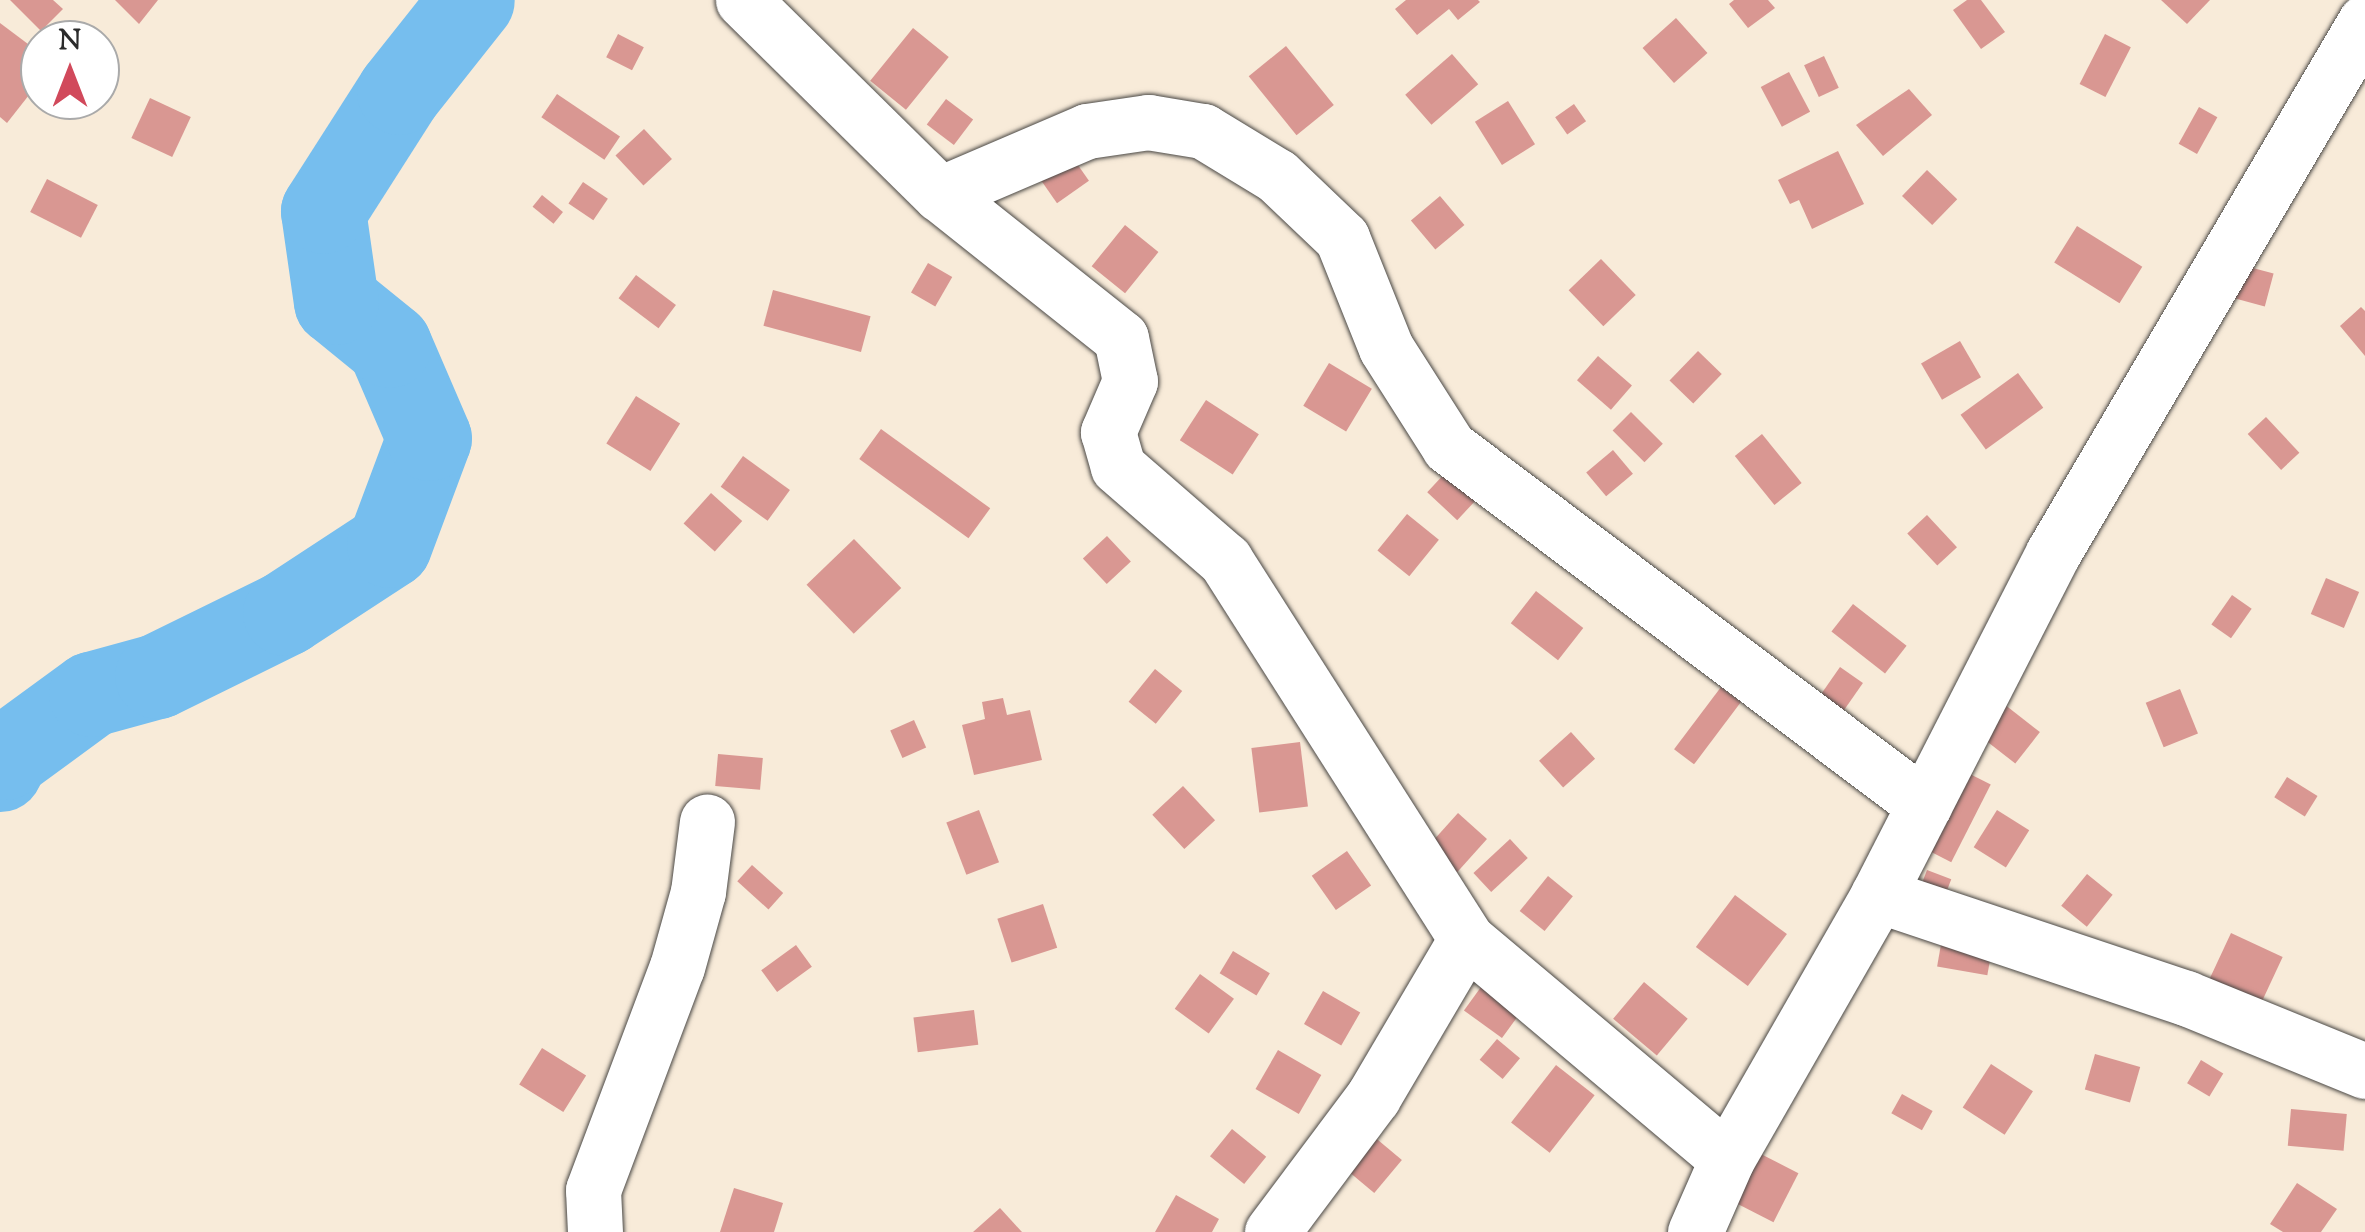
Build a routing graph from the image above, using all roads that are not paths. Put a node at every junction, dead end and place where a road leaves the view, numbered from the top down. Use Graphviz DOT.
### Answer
graph roads {
  1 [pos="743,0"];
  2 [pos="2365,22"];
  3 [pos="940,194"];
  4 [pos="1924,805"];
  5 [pos="706,822"];
  6 [pos="1878,895"];
  7 [pos="1466,939"];
  8 [pos="2365,1072"];
  9 [pos="1726,1159"];
  10 [pos="594,1232"];
  11 [pos="1272,1232"];
  12 [pos="1695,1232"];
  1 -- 3 [label="street"];
  2 -- 4 [label="street"];
  3 -- 4 [label="street"];
  3 -- 7 [label="street"];
  4 -- 6 [label="street"];
  5 -- 10 [label="street"];
  6 -- 8 [label="street"];
  6 -- 9 [label="street"];
  7 -- 9 [label="street"];
  7 -- 11 [label="street"];
  9 -- 12 [label="street"];
}
